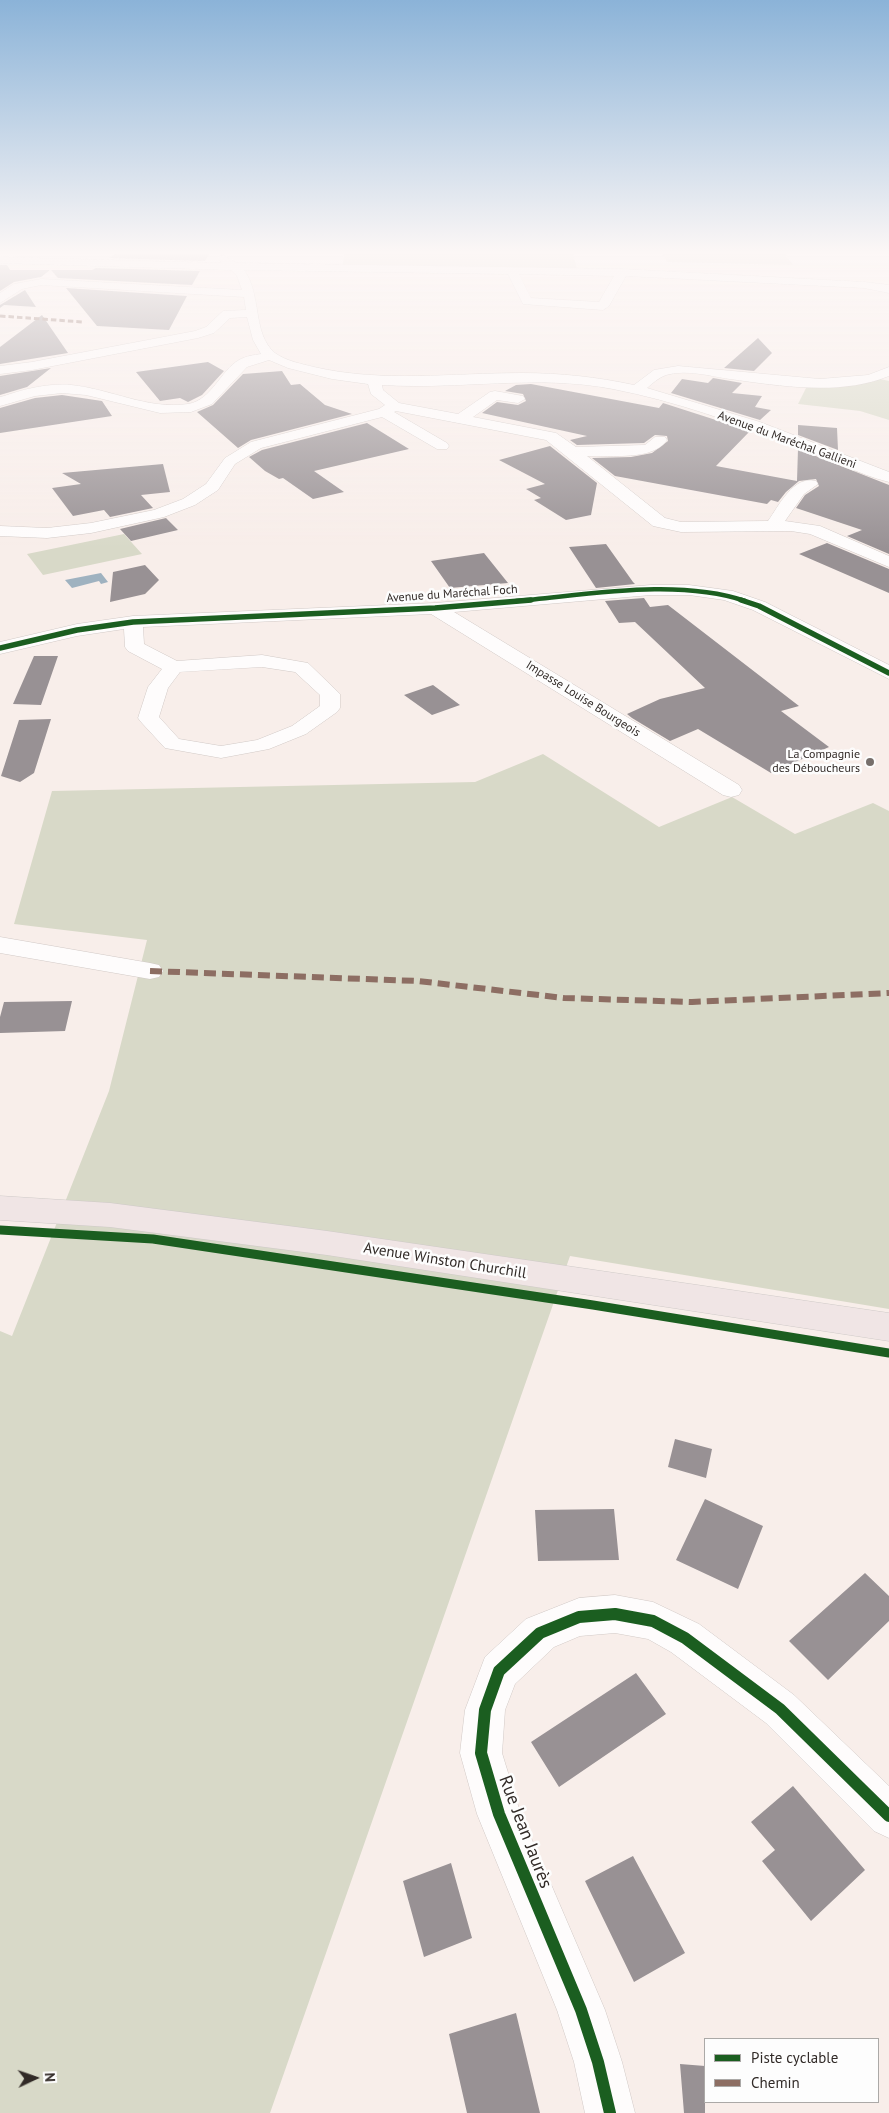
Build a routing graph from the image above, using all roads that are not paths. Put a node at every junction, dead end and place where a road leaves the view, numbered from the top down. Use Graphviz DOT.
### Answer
graph roads {
  1 [pos="101,353"];
  2 [pos="268,353"];
  3 [pos="271,356"];
  4 [pos="0,370"];
  5 [pos="889,371"];
  6 [pos="375,381"];
  7 [pos="636,391"];
  8 [pos="518,399"];
  9 [pos="0,402"];
  10 [pos="389,409"];
  11 [pos="461,418"];
  12 [pos="660,440"];
  13 [pos="442,446"];
  14 [pos="572,452"];
  15 [pos="889,477"];
  16 [pos="810,484"];
  17 [pos="773,526"];
  18 [pos="0,531"];
  19 [pos="889,562"];
  20 [pos="435,608"];
  21 [pos="133,622"];
  22 [pos="0,648"];
  23 [pos="174,667"];
  24 [pos="889,673"];
  25 [pos="731,790"];
  26 [pos="0,945"];
  27 [pos="150,972"];
  28 [pos="0,1208"];
  29 [pos="889,1327"];
  30 [pos="889,1816"];
  31 [pos="610,2113"];
  1 -- 4 [label="street"];
  2 -- 3 [label="street"];
  3 -- 6 [label="street, Avenue du Maréchal Gallieni"];
  3 -- 9 [label="street"];
  5 -- 7 [label="street"];
  6 -- 7 [label="street, Avenue du Maréchal Gallieni"];
  6 -- 10 [label="street"];
  7 -- 15 [label="street, Avenue du Maréchal Gallieni"];
  8 -- 11 [label="street"];
  10 -- 11 [label="street"];
  10 -- 13 [label="street"];
  10 -- 18 [label="street"];
  11 -- 14 [label="street"];
  12 -- 14 [label="street"];
  14 -- 17 [label="street"];
  16 -- 17 [label="street"];
  17 -- 19 [label="street"];
  20 -- 21 [label="street, Avenue du Maréchal Foch"];
  20 -- 24 [label="street, Avenue du Maréchal Foch"];
  20 -- 25 [label="street, Impasse Louise Bourgeois"];
  21 -- 22 [label="street, Avenue du Maréchal Foch"];
  21 -- 23 [label="street"];
  23 -- 23 [label="street"];
  26 -- 27 [label="street"];
  28 -- 29 [label="main road, Avenue Winston Churchill"];
  30 -- 31 [label="street, Rue Jean Jaurès"];
}
